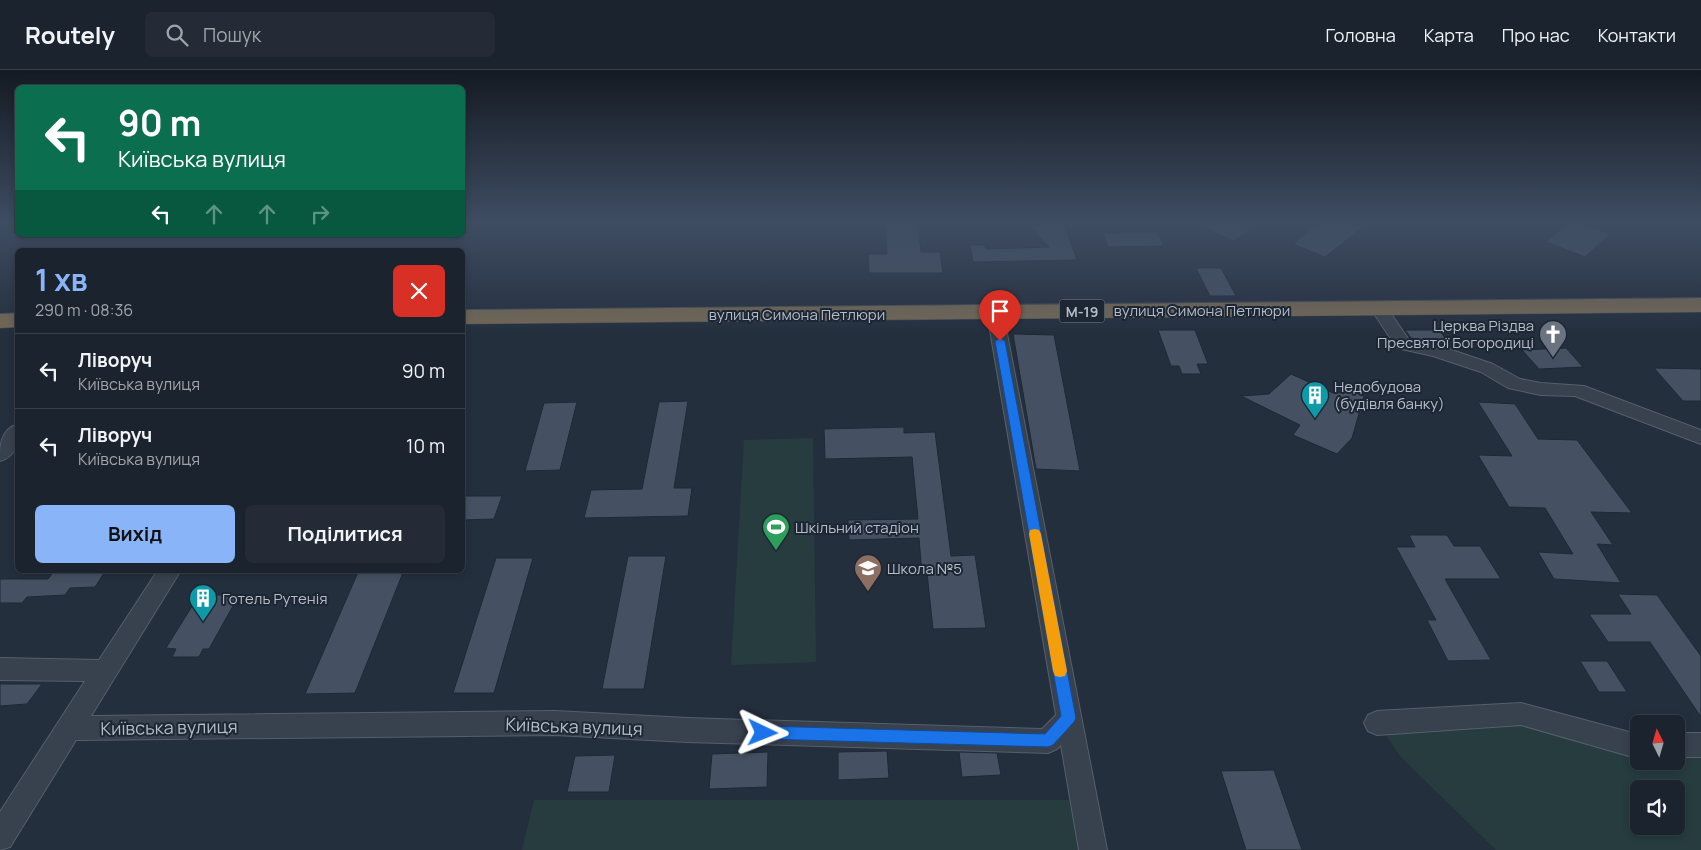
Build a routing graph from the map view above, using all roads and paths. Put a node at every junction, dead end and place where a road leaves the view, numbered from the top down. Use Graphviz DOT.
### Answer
graph roads {
  1 [pos="1701,305"];
  2 [pos="1379,309"];
  3 [pos="995,313"];
  4 [pos="465,317"];
  5 [pos="0,320"];
  6 [pos="15,320"];
  7 [pos="15,435"];
  8 [pos="1701,437"];
  9 [pos="0,454"];
  10 [pos="168,573"];
  11 [pos="0,669"];
  12 [pos="105,670"];
  13 [pos="1069,718"];
  14 [pos="1378,724"];
  15 [pos="69,728"];
  16 [pos="1630,744"];
  17 [pos="1685,745"];
  18 [pos="1701,745"];
  19 [pos="0,837"];
  20 [pos="1093,850"];
  1 -- 2 [label="highway, вулиця Симона Петлюри / М-19"];
  2 -- 3 [label="highway, вулиця Симона Петлюри / М-19"];
  2 -- 8 [label="street"];
  3 -- 4 [label="highway, вулиця Симона Петлюри / М-19"];
  3 -- 13 [label="street"];
  5 -- 6 [label="highway"];
  7 -- 9 [label="street"];
  10 -- 12 [label="street, Київська вулиця"];
  11 -- 12 [label="street"];
  12 -- 15 [label="street, Київська вулиця"];
  13 -- 15 [label="street, Київська вулиця"];
  13 -- 20 [label="street"];
  14 -- 16 [label="street"];
  15 -- 19 [label="street, Київська вулиця"];
  17 -- 18 [label="street"];
}
